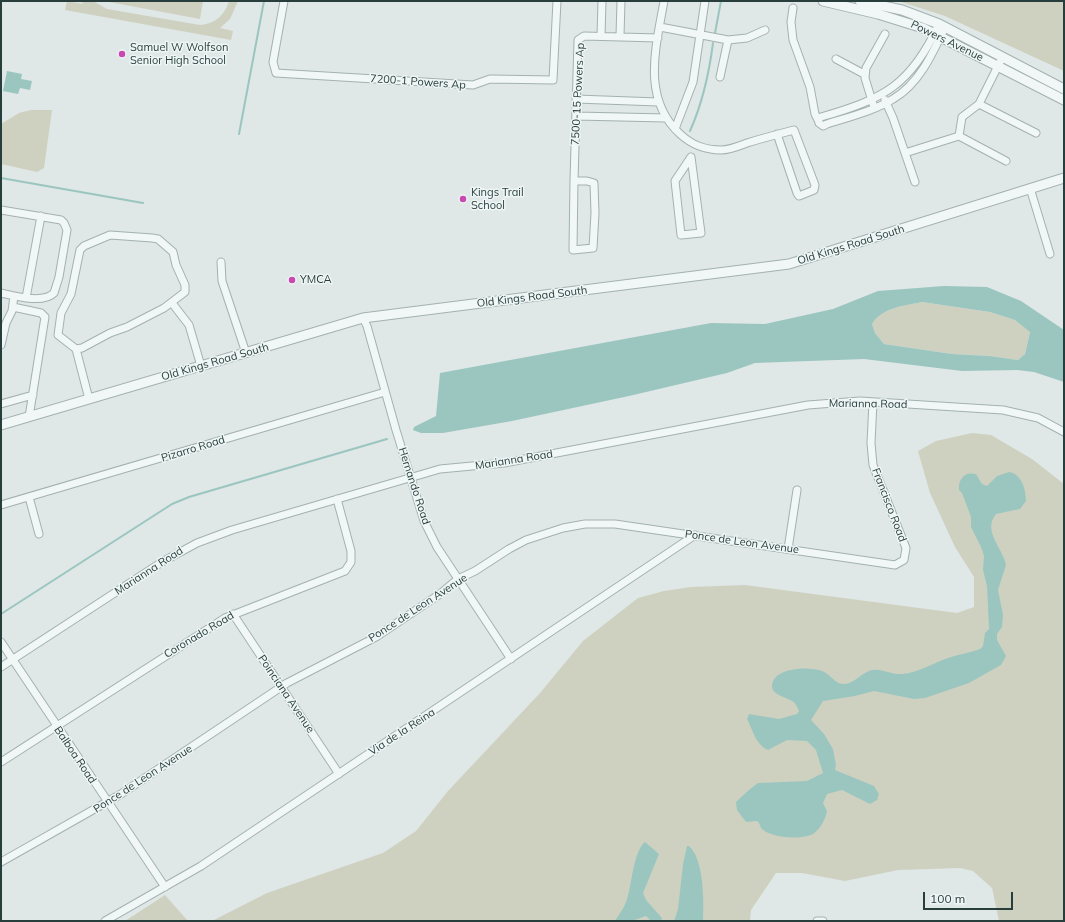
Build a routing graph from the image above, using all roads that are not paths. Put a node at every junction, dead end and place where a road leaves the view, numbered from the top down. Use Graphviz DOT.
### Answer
graph roads {
  1 [pos="284,1"];
  2 [pos="558,1"];
  3 [pos="602,1"];
  4 [pos="621,1"];
  5 [pos="664,1"];
  6 [pos="705,1"];
  7 [pos="823,1"];
  8 [pos="860,1"];
  9 [pos="793,8"];
  10 [pos="942,26"];
  11 [pos="660,27"];
  12 [pos="765,30"];
  13 [pos="885,34"];
  14 [pos="700,35"];
  15 [pos="937,35"];
  16 [pos="601,36"];
  17 [pos="620,36"];
  18 [pos="658,38"];
  19 [pos="728,40"];
  20 [pos="1003,57"];
  21 [pos="836,59"];
  22 [pos="998,66"];
  23 [pos="864,74"];
  24 [pos="720,78"];
  25 [pos="1064,89"];
  26 [pos="883,94"];
  27 [pos="576,99"];
  28 [pos="871,99"];
  29 [pos="1064,100"];
  30 [pos="658,102"];
  31 [pos="886,103"];
  32 [pos="979,104"];
  33 [pos="874,108"];
  34 [pos="576,116"];
  35 [pos="666,118"];
  36 [pos="818,120"];
  37 [pos="675,129"];
  38 [pos="1036,133"];
  39 [pos="776,134"];
  40 [pos="959,136"];
  41 [pos="690,142"];
  42 [pos="905,153"];
  43 [pos="690,157"];
  44 [pos="1006,161"];
  45 [pos="1064,178"];
  46 [pos="574,181"];
  47 [pos="915,182"];
  48 [pos="1030,188"];
  49 [pos="1,210"];
  50 [pos="41,216"];
  51 [pos="1050,254"];
  52 [pos="220,262"];
  53 [pos="1,293"];
  54 [pos="14,296"];
  55 [pos="26,298"];
  56 [pos="172,303"];
  57 [pos="13,307"];
  58 [pos="363,318"];
  59 [pos="1,344"];
  60 [pos="76,349"];
  61 [pos="246,353"];
  62 [pos="201,366"];
  63 [pos="385,392"];
  64 [pos="33,395"];
  65 [pos="89,399"];
  66 [pos="873,402"];
  67 [pos="1,404"];
  68 [pos="29,417"];
  69 [pos="1,425"];
  70 [pos="1064,432"];
  71 [pos="410,478"];
  72 [pos="797,490"];
  73 [pos="29,498"];
  74 [pos="337,500"];
  75 [pos="1,505"];
  76 [pos="39,534"];
  77 [pos="695,535"];
  78 [pos="788,549"];
  79 [pos="904,560"];
  80 [pos="458,579"];
  81 [pos="233,614"];
  82 [pos="1,642"];
  83 [pos="511,659"];
  84 [pos="12,660"];
  85 [pos="1,667"];
  86 [pos="281,686"];
  87 [pos="56,727"];
  88 [pos="1,762"];
  89 [pos="339,774"];
  90 [pos="108,802"];
  91 [pos="1,862"];
  92 [pos="165,887"];
  93 [pos="105,921"];
  94 [pos="817,921"];
  95 [pos="823,921"];
  1 -- 2 [label="street, 7200-1 Powers Ap"];
  3 -- 16 [label="street"];
  4 -- 17 [label="street"];
  5 -- 11 [label="street"];
  6 -- 14 [label="street"];
  7 -- 15 [label="street, Powers Avenue"];
  8 -- 10 [label="street, Powers Avenue"];
  9 -- 36 [label="street"];
  10 -- 15 [label="street"];
  10 -- 20 [label="street, Powers Avenue"];
  11 -- 14 [label="street"];
  11 -- 18 [label="street"];
  12 -- 19 [label="street"];
  13 -- 23 [label="street"];
  14 -- 19 [label="street"];
  14 -- 37 [label="street"];
  15 -- 22 [label="street, Powers Avenue"];
  15 -- 26 [label="street"];
  15 -- 31 [label="street"];
  16 -- 17 [label="street, 7500-15 Powers Ap"];
  16 -- 27 [label="street, 7500-15 Powers Ap"];
  17 -- 18 [label="street, 7500-15 Powers Ap"];
  18 -- 30 [label="street"];
  19 -- 24 [label="street"];
  20 -- 22 [label="street"];
  20 -- 25 [label="street, Powers Avenue"];
  21 -- 23 [label="street"];
  22 -- 29 [label="street, Powers Avenue"];
  22 -- 32 [label="street"];
  23 -- 28 [label="street"];
  26 -- 28 [label="street"];
  26 -- 31 [label="street"];
  27 -- 30 [label="street"];
  27 -- 34 [label="street, 7500-15 Powers Ap"];
  28 -- 33 [label="street"];
  28 -- 36 [label="street"];
  30 -- 35 [label="street"];
  31 -- 33 [label="street"];
  31 -- 42 [label="street"];
  32 -- 38 [label="street"];
  32 -- 40 [label="street"];
  33 -- 36 [label="street"];
  34 -- 35 [label="street"];
  34 -- 46 [label="street, 7500-15 Powers Ap"];
  35 -- 37 [label="street"];
  37 -- 41 [label="street"];
  39 -- 39 [label="street"];
  39 -- 41 [label="street"];
  40 -- 42 [label="street"];
  40 -- 44 [label="street"];
  41 -- 43 [label="street"];
  42 -- 47 [label="street"];
  43 -- 43 [label="street"];
  45 -- 48 [label="street, Old Kings Road South"];
  46 -- 46 [label="street, 7500-15 Powers Ap"];
  48 -- 51 [label="street"];
  48 -- 58 [label="street, Old Kings Road South"];
  49 -- 50 [label="street"];
  50 -- 55 [label="street"];
  50 -- 55 [label="street"];
  52 -- 61 [label="street"];
  53 -- 54 [label="street"];
  54 -- 55 [label="street"];
  54 -- 57 [label="street"];
  56 -- 60 [label="street"];
  56 -- 60 [label="street"];
  56 -- 62 [label="street"];
  57 -- 59 [label="street"];
  57 -- 64 [label="street"];
  58 -- 61 [label="street, Old Kings Road South"];
  58 -- 63 [label="street, Hernando Road"];
  60 -- 65 [label="street"];
  61 -- 62 [label="street, Old Kings Road South"];
  62 -- 65 [label="street, Old Kings Road South"];
  63 -- 71 [label="street, Hernando Road"];
  63 -- 73 [label="street, Pizarro Road"];
  64 -- 67 [label="street"];
  64 -- 68 [label="street"];
  65 -- 68 [label="street, Old Kings Road South"];
  66 -- 70 [label="street, Marianna Road"];
  66 -- 71 [label="street, Marianna Road"];
  66 -- 79 [label="street, Francisco Road"];
  68 -- 69 [label="street, Old Kings Road South"];
  71 -- 74 [label="street, Marianna Road"];
  71 -- 80 [label="street, Hernando Road"];
  72 -- 78 [label="street"];
  73 -- 75 [label="street, Pizarro Road"];
  73 -- 76 [label="street"];
  74 -- 81 [label="street, Coronado Road"];
  74 -- 84 [label="street, Marianna Road"];
  77 -- 78 [label="street, Ponce de Leon Avenue"];
  77 -- 80 [label="street, Ponce de Leon Avenue"];
  77 -- 83 [label="street, Via de la Reina"];
  78 -- 79 [label="street, Ponce de Leon Avenue"];
  80 -- 83 [label="street, Hernando Road"];
  80 -- 86 [label="street, Ponce de Leon Avenue"];
  81 -- 86 [label="street, Poinciana Avenue"];
  81 -- 87 [label="street, Coronado Road"];
  82 -- 84 [label="street, Balboa Road"];
  83 -- 89 [label="street, Via de la Reina"];
  84 -- 85 [label="street, Marianna Road"];
  84 -- 87 [label="street, Balboa Road"];
  86 -- 89 [label="street, Poinciana Avenue"];
  86 -- 90 [label="street, Ponce de Leon Avenue"];
  87 -- 88 [label="street, Coronado Road"];
  87 -- 90 [label="street, Balboa Road"];
  89 -- 92 [label="street, Via de la Reina"];
  90 -- 91 [label="street, Ponce de Leon Avenue"];
  90 -- 92 [label="street, Balboa Road"];
  92 -- 93 [label="street, Via de la Reina"];
  94 -- 95 [label="street"];
}
